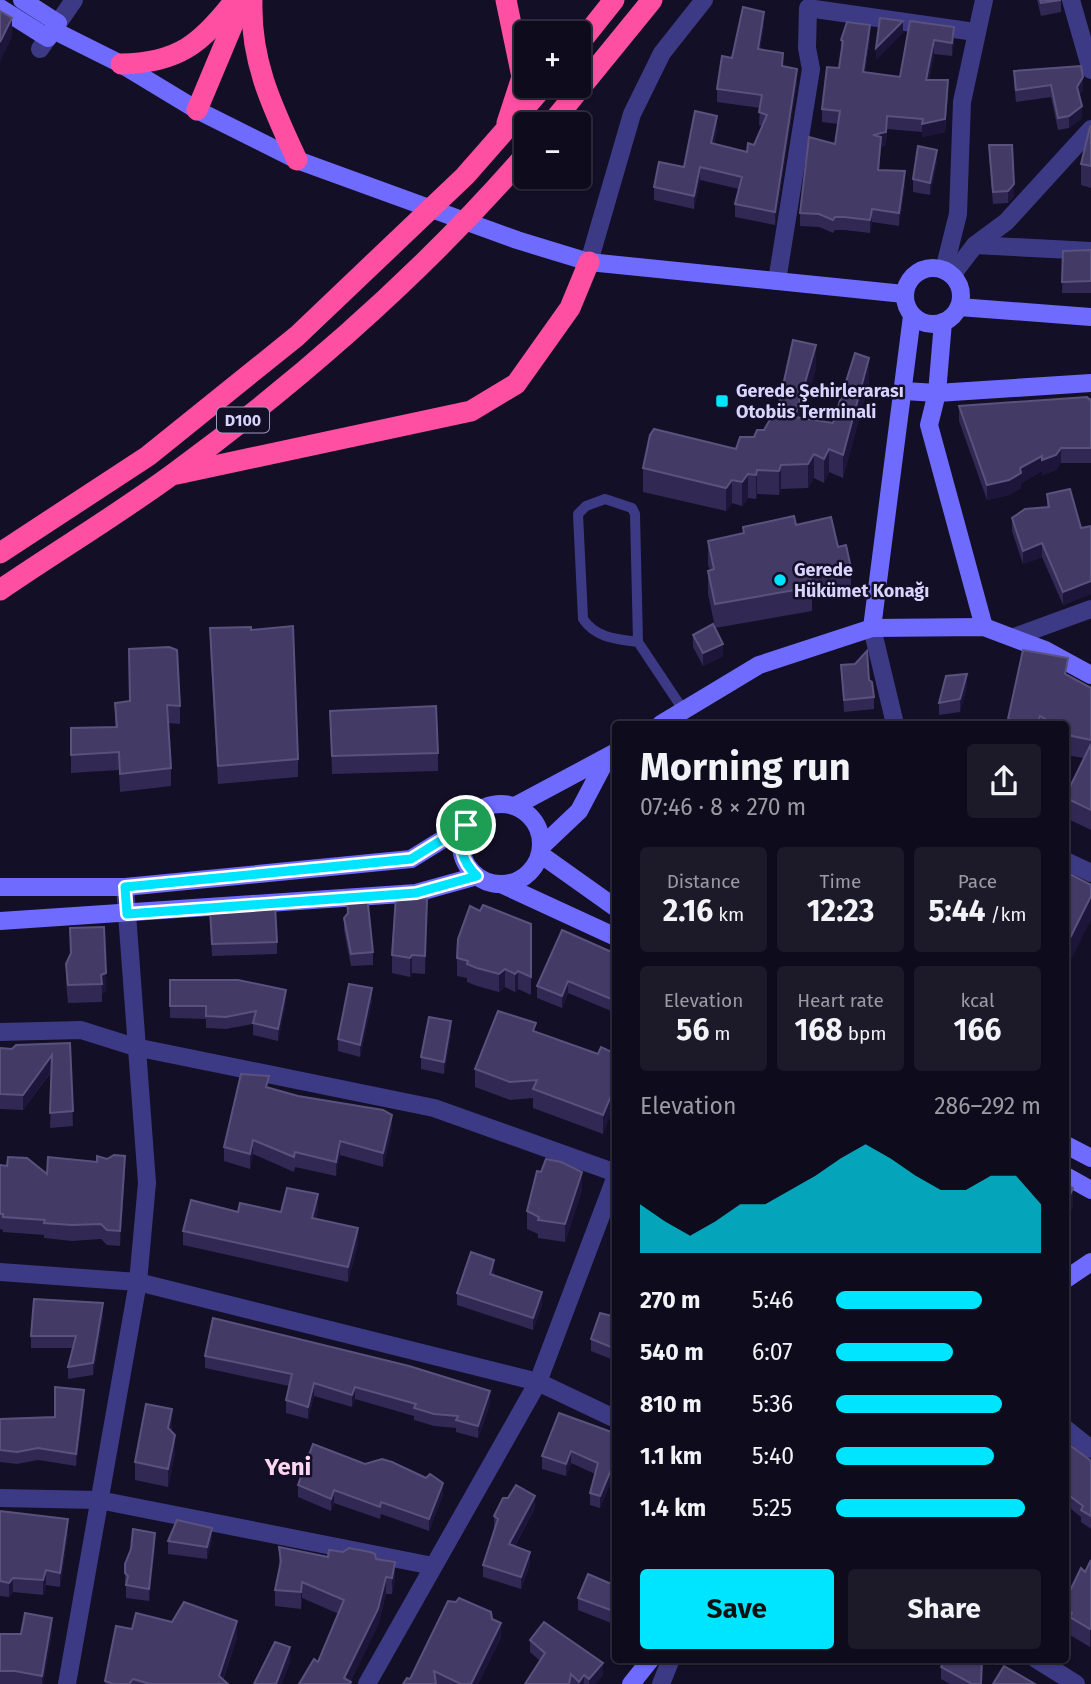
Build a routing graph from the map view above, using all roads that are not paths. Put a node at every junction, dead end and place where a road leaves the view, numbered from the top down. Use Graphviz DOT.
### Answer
graph roads {
  1 [pos="22,0"];
  2 [pos="74,0"];
  3 [pos="235,0"];
  4 [pos="243,0"];
  5 [pos="252,0"];
  6 [pos="506,0"];
  7 [pos="614,0"];
  8 [pos="652,0"];
  9 [pos="704,0"];
  10 [pos="984,0"];
  11 [pos="1071,0"];
  12 [pos="0,8"];
  13 [pos="591,29"];
  14 [pos="975,32"];
  15 [pos="50,35"];
  16 [pos="121,64"];
  17 [pos="1091,70"];
  18 [pos="534,98"];
  19 [pos="197,110"];
  20 [pos="561,112"];
  21 [pos="1091,130"];
  22 [pos="503,134"];
  23 [pos="297,160"];
  24 [pos="514,168"];
  25 [pos="975,246"];
  26 [pos="1091,251"];
  27 [pos="589,262"];
  28 [pos="948,272"];
  29 [pos="776,281"];
  30 [pos="904,293"];
  31 [pos="959,306"];
  32 [pos="912,316"];
  33 [pos="1091,317"];
  34 [pos="943,322"];
  35 [pos="1091,383"];
  36 [pos="904,391"];
  37 [pos="937,393"];
  38 [pos="171,475"];
  39 [pos="0,553"];
  40 [pos="0,590"];
  41 [pos="1091,609"];
  42 [pos="984,627"];
  43 [pos="872,628"];
  44 [pos="1014,637"];
  45 [pos="638,642"];
  46 [pos="1091,675"];
  47 [pos="684,710"];
  48 [pos="666,721"];
  49 [pos="894,721"];
  50 [pos="611,755"];
  51 [pos="514,806"];
  52 [pos="466,825"];
  53 [pos="541,850"];
  54 [pos="1069,862"];
  55 [pos="1091,873"];
  56 [pos="477,876"];
  57 [pos="501,884"];
  58 [pos="0,887"];
  59 [pos="125,887"];
  60 [pos="612,905"];
  61 [pos="127,914"];
  62 [pos="0,921"];
  63 [pos="612,935"];
  64 [pos="0,1032"];
  65 [pos="135,1047"];
  66 [pos="1069,1147"];
  67 [pos="1091,1158"];
  68 [pos="612,1174"];
  69 [pos="1069,1178"];
  70 [pos="612,1186"];
  71 [pos="1091,1189"];
  72 [pos="1091,1262"];
  73 [pos="0,1272"];
  74 [pos="1069,1277"];
  75 [pos="138,1282"];
  76 [pos="538,1382"];
  77 [pos="612,1417"];
  78 [pos="1069,1431"];
  79 [pos="1091,1449"];
  80 [pos="0,1498"];
  81 [pos="99,1500"];
  82 [pos="433,1566"];
  83 [pos="648,1663"];
  84 [pos="669,1663"];
  85 [pos="1042,1663"];
  86 [pos="1091,1675"];
  87 [pos="67,1684"];
  88 [pos="367,1684"];
  89 [pos="631,1684"];
  90 [pos="661,1684"];
  91 [pos="1076,1684"];
  92 [pos="1085,1684"];
  1 -- 15 [label="street"];
  2 -- 15 [label="street"];
  3 -- 16 [label="highway"];
  4 -- 19 [label="highway"];
  5 -- 23 [label="highway"];
  6 -- 22 [label="highway"];
  7 -- 13 [label="highway"];
  8 -- 20 [label="highway"];
  9 -- 27 [label="street"];
  10 -- 14 [label="street"];
  11 -- 17 [label="street"];
  12 -- 15 [label="street"];
  14 -- 28 [label="street"];
  14 -- 29 [label="street"];
  15 -- 16 [label="street"];
  16 -- 19 [label="street"];
  18 -- 22 [label="highway, D100"];
  19 -- 23 [label="street"];
  21 -- 25 [label="street"];
  22 -- 39 [label="highway, D100"];
  23 -- 27 [label="street"];
  24 -- 38 [label="highway, D100"];
  25 -- 26 [label="street"];
  25 -- 28 [label="street"];
  27 -- 29 [label="street"];
  27 -- 38 [label="highway"];
  28 -- 30 [label="street"];
  28 -- 31 [label="street"];
  29 -- 30 [label="street"];
  30 -- 32 [label="street"];
  31 -- 33 [label="street"];
  31 -- 34 [label="street"];
  32 -- 34 [label="street"];
  32 -- 36 [label="street"];
  34 -- 37 [label="street"];
  35 -- 37 [label="street"];
  36 -- 37 [label="street"];
  36 -- 43 [label="street"];
  37 -- 42 [label="street"];
  38 -- 40 [label="highway, D100"];
  41 -- 44 [label="street"];
  42 -- 43 [label="street"];
  42 -- 44 [label="street"];
  43 -- 47 [label="street"];
  43 -- 49 [label="street"];
  44 -- 46 [label="street"];
  45 -- 45 [label="lane"];
  45 -- 47 [label="lane"];
  47 -- 48 [label="street"];
  50 -- 51 [label="street"];
  50 -- 53 [label="street"];
  51 -- 52 [label="street"];
  51 -- 53 [label="street"];
  52 -- 56 [label="street"];
  52 -- 59 [label="street"];
  53 -- 57 [label="street"];
  53 -- 60 [label="street"];
  54 -- 55 [label="street"];
  56 -- 57 [label="street"];
  56 -- 61 [label="street"];
  57 -- 63 [label="street"];
  58 -- 59 [label="street"];
  59 -- 61 [label="street"];
  61 -- 62 [label="street"];
  61 -- 65 [label="street"];
  64 -- 65 [label="street"];
  65 -- 68 [label="street"];
  65 -- 75 [label="street"];
  66 -- 67 [label="street"];
  69 -- 71 [label="street"];
  70 -- 76 [label="street"];
  72 -- 74 [label="street"];
  73 -- 75 [label="street"];
  75 -- 76 [label="street"];
  75 -- 81 [label="street"];
  76 -- 77 [label="street"];
  76 -- 82 [label="street"];
  78 -- 79 [label="street"];
  80 -- 81 [label="street"];
  81 -- 82 [label="street"];
  81 -- 87 [label="street"];
  82 -- 88 [label="street"];
  83 -- 89 [label="street"];
  84 -- 90 [label="street"];
  85 -- 91 [label="street"];
  86 -- 92 [label="street"];
}
